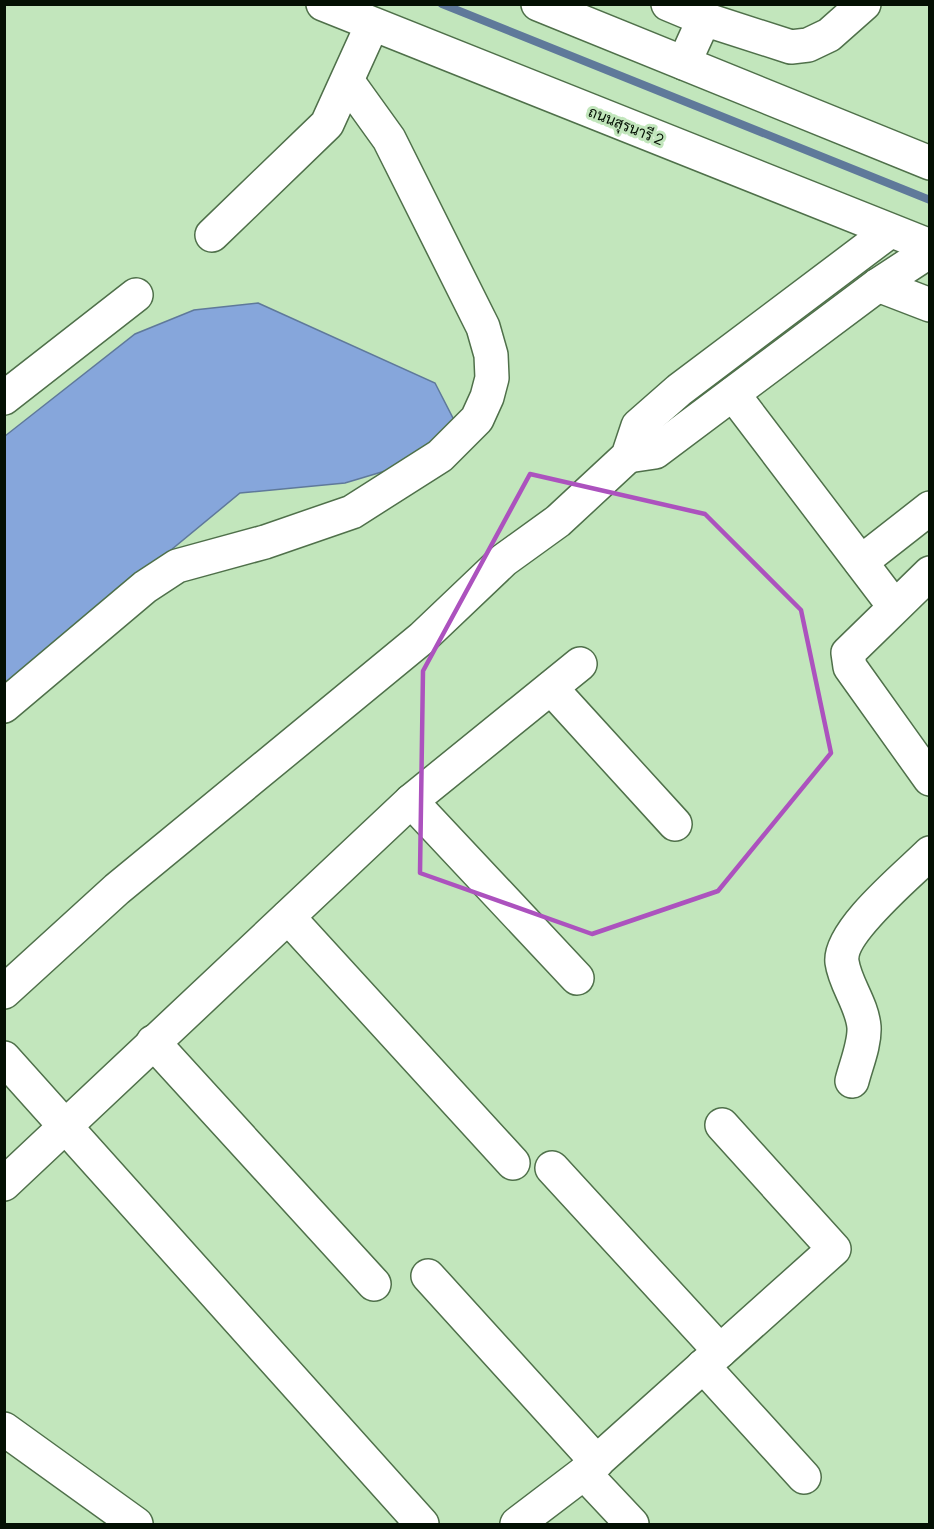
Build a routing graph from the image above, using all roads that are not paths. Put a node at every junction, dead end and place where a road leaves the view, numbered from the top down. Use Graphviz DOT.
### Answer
graph roads {
  1 [pos="323,4"];
  2 [pos="538,4"];
  3 [pos="668,4"];
  4 [pos="864,4"];
  5 [pos="704,19"];
  6 [pos="372,25"];
  7 [pos="684,63"];
  8 [pos="348,82"];
  9 [pos="930,163"];
  10 [pos="890,231"];
  11 [pos="212,235"];
  12 [pos="930,246"];
  13 [pos="930,251"];
  14 [pos="878,285"];
  15 [pos="136,295"];
  16 [pos="930,305"];
  17 [pos="733,394"];
  18 [pos="4,398"];
  19 [pos="628,456"];
  20 [pos="930,508"];
  21 [pos="861,562"];
  22 [pos="930,573"];
  23 [pos="894,606"];
  24 [pos="580,664"];
  25 [pos="551,688"];
  26 [pos="4,706"];
  27 [pos="930,779"];
  28 [pos="411,801"];
  29 [pos="675,824"];
  30 [pos="930,853"];
  31 [pos="288,917"];
  32 [pos="577,978"];
  33 [pos="4,992"];
  34 [pos="153,1042"];
  35 [pos="4,1058"];
  36 [pos="852,1081"];
  37 [pos="722,1125"];
  38 [pos="67,1126"];
  39 [pos="513,1163"];
  40 [pos="552,1168"];
  41 [pos="4,1184"];
  42 [pos="428,1276"];
  43 [pos="374,1284"];
  44 [pos="712,1359"];
  45 [pos="4,1429"];
  46 [pos="590,1467"];
  47 [pos="804,1477"];
  48 [pos="136,1524"];
  49 [pos="422,1524"];
  50 [pos="517,1524"];
  51 [pos="632,1524"];
  1 -- 6 [label="street, ถนนสุรนารี 2"];
  2 -- 7 [label="street"];
  3 -- 5 [label="street"];
  4 -- 5 [label="street"];
  5 -- 7 [label="street"];
  6 -- 8 [label="street"];
  6 -- 10 [label="street, ถนนสุรนารี 2"];
  7 -- 9 [label="street"];
  8 -- 11 [label="street"];
  8 -- 26 [label="street"];
  10 -- 12 [label="street, ถนนสุรนารี 2"];
  10 -- 19 [label="street"];
  13 -- 14 [label="street"];
  14 -- 16 [label="street"];
  14 -- 17 [label="street"];
  15 -- 18 [label="street"];
  17 -- 19 [label="street"];
  17 -- 21 [label="street"];
  19 -- 33 [label="street"];
  20 -- 21 [label="street"];
  21 -- 23 [label="street"];
  22 -- 23 [label="street"];
  23 -- 27 [label="street"];
  24 -- 25 [label="street"];
  25 -- 28 [label="street"];
  25 -- 29 [label="street"];
  28 -- 31 [label="street"];
  28 -- 32 [label="street"];
  30 -- 36 [label="street"];
  31 -- 34 [label="street"];
  31 -- 39 [label="street"];
  34 -- 38 [label="street"];
  34 -- 43 [label="street"];
  35 -- 38 [label="street"];
  37 -- 44 [label="street"];
  38 -- 41 [label="street"];
  38 -- 49 [label="street"];
  40 -- 44 [label="street"];
  42 -- 46 [label="street"];
  44 -- 46 [label="street"];
  44 -- 47 [label="street"];
  45 -- 48 [label="street"];
  46 -- 50 [label="street"];
  46 -- 51 [label="street"];
}
